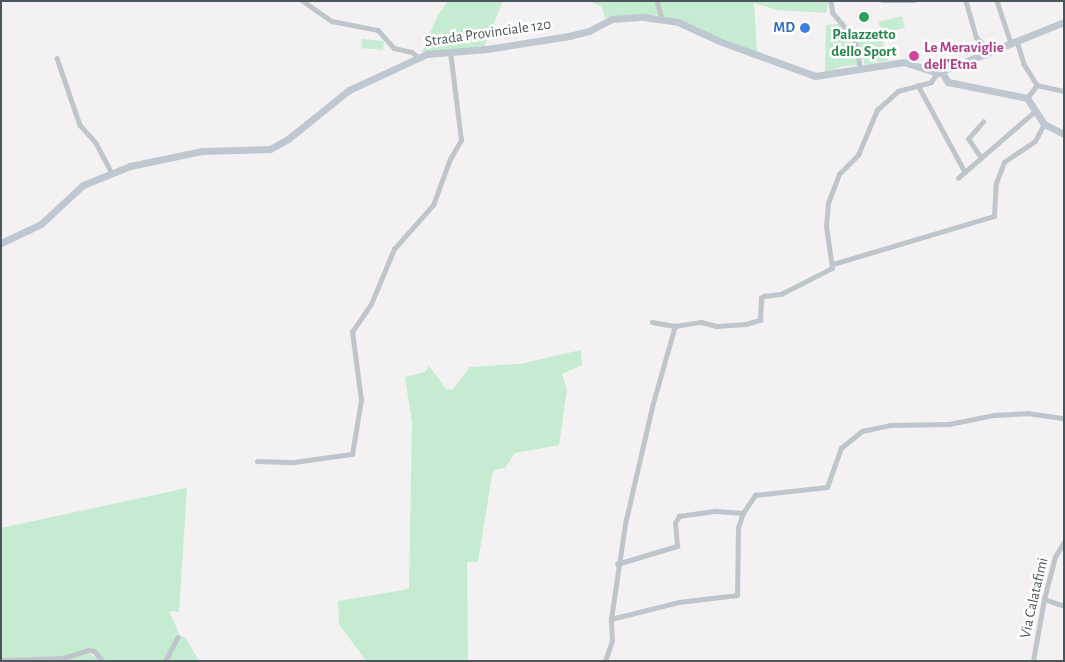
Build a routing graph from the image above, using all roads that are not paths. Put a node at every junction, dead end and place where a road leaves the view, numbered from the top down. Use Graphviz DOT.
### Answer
graph roads {
  1 [pos="303,1"];
  2 [pos="657,1"];
  3 [pos="831,1"];
  4 [pos="882,1"];
  5 [pos="915,1"];
  6 [pos="966,1"];
  7 [pos="996,1"];
  8 [pos="662,18"];
  9 [pos="1064,22"];
  10 [pos="1014,42"];
  11 [pos="991,51"];
  12 [pos="450,52"];
  13 [pos="418,57"];
  14 [pos="57,58"];
  15 [pos="861,70"];
  16 [pos="939,72"];
  17 [pos="918,85"];
  18 [pos="1038,86"];
  19 [pos="1064,90"];
  20 [pos="1026,98"];
  21 [pos="1034,112"];
  22 [pos="983,122"];
  23 [pos="1044,124"];
  24 [pos="1064,134"];
  25 [pos="981,158"];
  26 [pos="965,172"];
  27 [pos="112,173"];
  28 [pos="958,178"];
  29 [pos="1,243"];
  30 [pos="833,264"];
  31 [pos="652,322"];
  32 [pos="675,326"];
  33 [pos="1064,418"];
  34 [pos="257,461"];
  35 [pos="743,513"];
  36 [pos="1064,542"];
  37 [pos="617,564"];
  38 [pos="1044,599"];
  39 [pos="1064,606"];
  40 [pos="611,618"];
  41 [pos="178,637"];
  42 [pos="1,660"];
  43 [pos="103,661"];
  44 [pos="166,661"];
  45 [pos="605,661"];
  46 [pos="1033,661"];
  1 -- 13 [label="street"];
  2 -- 8 [label="street"];
  3 -- 15 [label="street"];
  4 -- 5 [label="street"];
  6 -- 11 [label="street"];
  7 -- 10 [label="street"];
  8 -- 12 [label="street, Strada Provinciale 120"];
  8 -- 15 [label="street, Strada Provinciale 120"];
  9 -- 10 [label="street"];
  10 -- 11 [label="street"];
  10 -- 18 [label="street"];
  11 -- 16 [label="street"];
  12 -- 13 [label="street, Strada Provinciale 120"];
  12 -- 34 [label="street"];
  13 -- 27 [label="street, Strada Provinciale 120"];
  14 -- 27 [label="street"];
  15 -- 16 [label="street, Strada Provinciale 120"];
  16 -- 17 [label="street"];
  16 -- 20 [label="street, Strada Provinciale 120"];
  17 -- 26 [label="street"];
  17 -- 30 [label="street"];
  18 -- 19 [label="street"];
  18 -- 20 [label="street"];
  20 -- 21 [label="street"];
  21 -- 23 [label="street"];
  21 -- 25 [label="street"];
  22 -- 25 [label="street"];
  23 -- 24 [label="street"];
  23 -- 30 [label="street"];
  25 -- 26 [label="street"];
  26 -- 28 [label="street"];
  27 -- 29 [label="street, Strada Provinciale 120"];
  30 -- 32 [label="street"];
  31 -- 32 [label="street"];
  32 -- 37 [label="street"];
  33 -- 35 [label="street"];
  35 -- 37 [label="street"];
  35 -- 40 [label="street"];
  36 -- 38 [label="street, Via Calatafimi"];
  37 -- 40 [label="street"];
  38 -- 39 [label="street"];
  38 -- 46 [label="street, Via Calatafimi"];
  40 -- 45 [label="street"];
  41 -- 44 [label="street"];
  42 -- 43 [label="street"];
}
